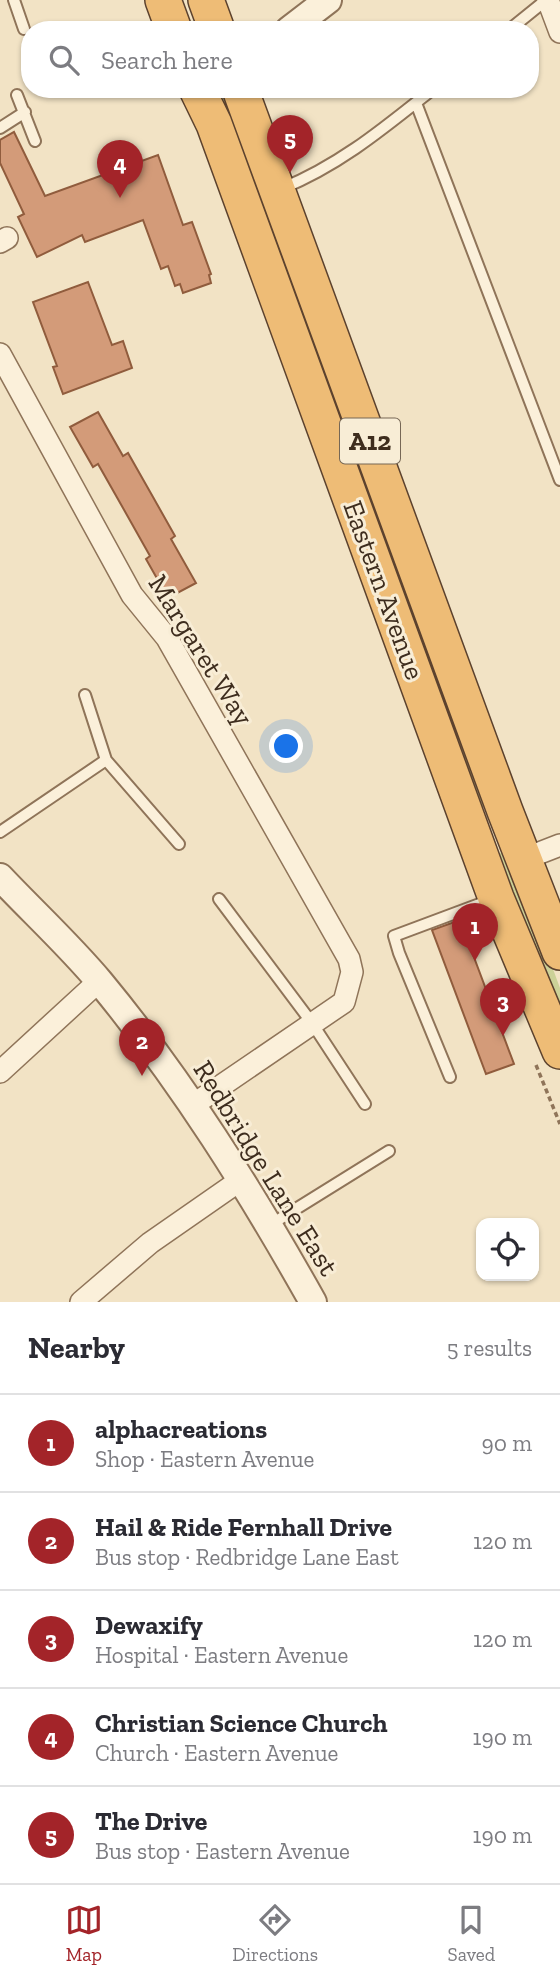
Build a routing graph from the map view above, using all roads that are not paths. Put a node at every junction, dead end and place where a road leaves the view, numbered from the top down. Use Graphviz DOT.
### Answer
graph roads {
  1 [pos="14,0"];
  2 [pos="163,0"];
  3 [pos="206,0"];
  4 [pos="328,0"];
  5 [pos="547,0"];
  6 [pos="21,21"];
  7 [pos="171,21"];
  8 [pos="214,21"];
  9 [pos="301,21"];
  10 [pos="520,21"];
  11 [pos="560,32"];
  12 [pos="17,95"];
  13 [pos="201,98"];
  14 [pos="215,98"];
  15 [pos="243,98"];
  16 [pos="422,98"];
  17 [pos="416,103"];
  18 [pos="25,112"];
  19 [pos="214,124"];
  20 [pos="0,128"];
  21 [pos="35,141"];
  22 [pos="277,190"];
  23 [pos="0,354"];
  24 [pos="560,480"];
  25 [pos="85,695"];
  26 [pos="106,760"];
  27 [pos="0,832"];
  28 [pos="179,844"];
  29 [pos="560,845"];
  30 [pos="524,859"];
  31 [pos="0,877"];
  32 [pos="496,898"];
  33 [pos="219,899"];
  34 [pos="560,952"];
  35 [pos="99,981"];
  36 [pos="312,1023"];
  37 [pos="560,1051"];
  38 [pos="0,1072"];
  39 [pos="450,1077"];
  40 [pos="365,1104"];
  41 [pos="193,1105"];
  42 [pos="389,1150"];
  43 [pos="242,1179"];
  44 [pos="269,1225"];
  45 [pos="81,1302"];
  46 [pos="313,1302"];
  1 -- 6 [label="lane"];
  2 -- 7 [label="highway"];
  3 -- 8 [label="highway"];
  4 -- 9 [label="street"];
  5 -- 10 [label="lane"];
  5 -- 11 [label="street"];
  12 -- 18 [label="lane"];
  13 -- 19 [label="highway, Eastern Avenue / A12"];
  14 -- 19 [label="street"];
  15 -- 22 [label="highway, Eastern Avenue / A12"];
  16 -- 17 [label="lane"];
  17 -- 22 [label="lane"];
  17 -- 24 [label="lane"];
  18 -- 20 [label="lane"];
  18 -- 21 [label="lane"];
  19 -- 32 [label="highway, Eastern Avenue / A12"];
  22 -- 30 [label="highway, Eastern Avenue / A12"];
  23 -- 36 [label="street, Margaret Way"];
  25 -- 26 [label="lane"];
  26 -- 27 [label="lane"];
  26 -- 28 [label="lane"];
  29 -- 30 [label="street"];
  30 -- 34 [label="highway, Eastern Avenue / A12"];
  31 -- 35 [label="street, Redbridge Lane East"];
  32 -- 37 [label="highway, Eastern Avenue / A12"];
  32 -- 39 [label="lane"];
  33 -- 36 [label="lane"];
  35 -- 38 [label="street"];
  35 -- 41 [label="street, Redbridge Lane East"];
  36 -- 40 [label="lane"];
  36 -- 41 [label="street, Margaret Way"];
  41 -- 43 [label="street, Redbridge Lane East"];
  42 -- 44 [label="lane"];
  43 -- 44 [label="street, Redbridge Lane East"];
  43 -- 45 [label="street"];
  44 -- 46 [label="street, Redbridge Lane East"];
}
